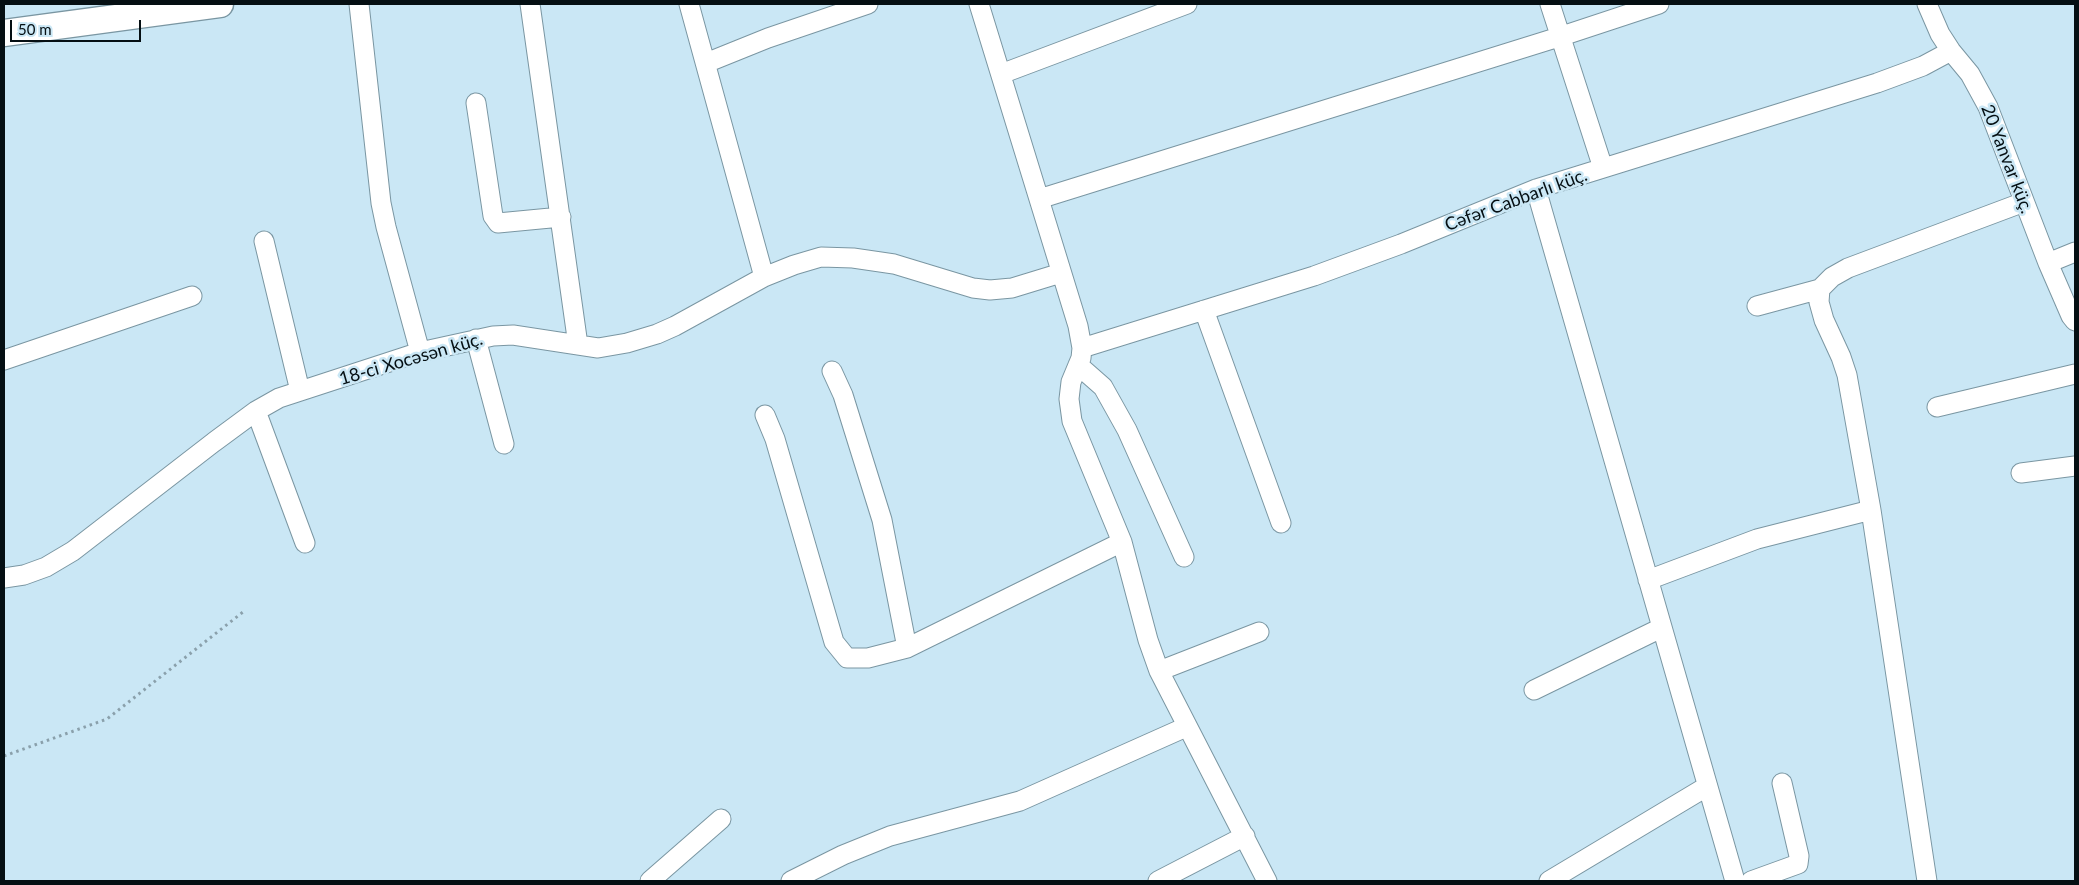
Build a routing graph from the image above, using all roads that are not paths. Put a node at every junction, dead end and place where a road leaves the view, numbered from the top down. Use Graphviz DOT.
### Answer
graph roads {
  1 [pos="220,4"];
  2 [pos="359,4"];
  3 [pos="530,4"];
  4 [pos="688,4"];
  5 [pos="868,4"];
  6 [pos="979,4"];
  7 [pos="1187,4"];
  8 [pos="1550,4"];
  9 [pos="1659,4"];
  10 [pos="1927,4"];
  11 [pos="4,33"];
  12 [pos="1562,36"];
  13 [pos="1950,51"];
  14 [pos="706,63"];
  15 [pos="1001,74"];
  16 [pos="476,104"];
  17 [pos="1603,168"];
  18 [pos="1536,189"];
  19 [pos="1039,199"];
  20 [pos="2024,202"];
  21 [pos="561,218"];
  22 [pos="264,242"];
  23 [pos="2075,252"];
  24 [pos="2048,263"];
  25 [pos="1061,273"];
  26 [pos="764,277"];
  27 [pos="1820,289"];
  28 [pos="192,296"];
  29 [pos="1757,306"];
  30 [pos="1204,310"];
  31 [pos="2075,321"];
  32 [pos="476,340"];
  33 [pos="578,345"];
  34 [pos="420,352"];
  35 [pos="1080,357"];
  36 [pos="4,360"];
  37 [pos="832,371"];
  38 [pos="2075,374"];
  39 [pos="300,391"];
  40 [pos="1937,406"];
  41 [pos="256,411"];
  42 [pos="765,415"];
  43 [pos="504,444"];
  44 [pos="2075,466"];
  45 [pos="2021,473"];
  46 [pos="1871,510"];
  47 [pos="1281,523"];
  48 [pos="1122,542"];
  49 [pos="305,543"];
  50 [pos="1184,557"];
  51 [pos="4,578"];
  52 [pos="1648,580"];
  53 [pos="1661,628"];
  54 [pos="1259,632"];
  55 [pos="907,648"];
  56 [pos="1159,671"];
  57 [pos="1534,690"];
  58 [pos="1186,727"];
  59 [pos="1782,784"];
  60 [pos="1706,787"];
  61 [pos="720,819"];
  62 [pos="1245,836"];
  63 [pos="650,881"];
  64 [pos="791,881"];
  65 [pos="1158,881"];
  66 [pos="1267,881"];
  67 [pos="1549,881"];
  68 [pos="1735,881"];
  69 [pos="1751,881"];
  70 [pos="1927,881"];
  1 -- 11 [label="street"];
  2 -- 34 [label="street"];
  3 -- 21 [label="street"];
  4 -- 14 [label="street"];
  5 -- 14 [label="street"];
  6 -- 15 [label="street"];
  7 -- 15 [label="street"];
  8 -- 12 [label="street"];
  9 -- 12 [label="street"];
  10 -- 13 [label="street, 20 Yanvar küç."];
  12 -- 17 [label="street"];
  12 -- 19 [label="street"];
  13 -- 17 [label="street, Cəfər Cabbarlı küç."];
  13 -- 20 [label="street, 20 Yanvar küç."];
  14 -- 26 [label="street"];
  15 -- 19 [label="street"];
  16 -- 21 [label="street"];
  17 -- 18 [label="street, Cəfər Cabbarlı küç."];
  18 -- 30 [label="street, Cəfər Cabbarlı küç."];
  18 -- 52 [label="street"];
  19 -- 25 [label="street"];
  20 -- 24 [label="street, 20 Yanvar küç."];
  20 -- 27 [label="street"];
  21 -- 33 [label="street"];
  22 -- 39 [label="street"];
  23 -- 24 [label="street"];
  24 -- 31 [label="street, 20 Yanvar küç."];
  25 -- 26 [label="street, 18-ci Xocəsən küç."];
  25 -- 35 [label="street"];
  26 -- 33 [label="street, 18-ci Xocəsən küç."];
  27 -- 29 [label="street"];
  27 -- 46 [label="street"];
  28 -- 36 [label="street"];
  30 -- 35 [label="street, Cəfər Cabbarlı küç."];
  30 -- 47 [label="street"];
  32 -- 33 [label="street, 18-ci Xocəsən küç."];
  32 -- 34 [label="street, 18-ci Xocəsən küç."];
  32 -- 43 [label="street"];
  34 -- 39 [label="street, 18-ci Xocəsən küç."];
  35 -- 48 [label="street"];
  35 -- 50 [label="street"];
  37 -- 55 [label="street"];
  38 -- 40 [label="street"];
  39 -- 41 [label="street, 18-ci Xocəsən küç."];
  41 -- 49 [label="street"];
  41 -- 51 [label="street, 18-ci Xocəsən küç."];
  42 -- 55 [label="street"];
  44 -- 45 [label="street"];
  46 -- 52 [label="street"];
  46 -- 70 [label="street"];
  48 -- 55 [label="street"];
  48 -- 56 [label="street"];
  52 -- 53 [label="street"];
  53 -- 57 [label="street"];
  53 -- 60 [label="street"];
  54 -- 56 [label="street"];
  56 -- 58 [label="street"];
  58 -- 62 [label="street"];
  58 -- 64 [label="street"];
  59 -- 69 [label="street"];
  60 -- 67 [label="street"];
  60 -- 68 [label="street"];
  61 -- 63 [label="street"];
  62 -- 65 [label="street"];
  62 -- 66 [label="street"];
}
